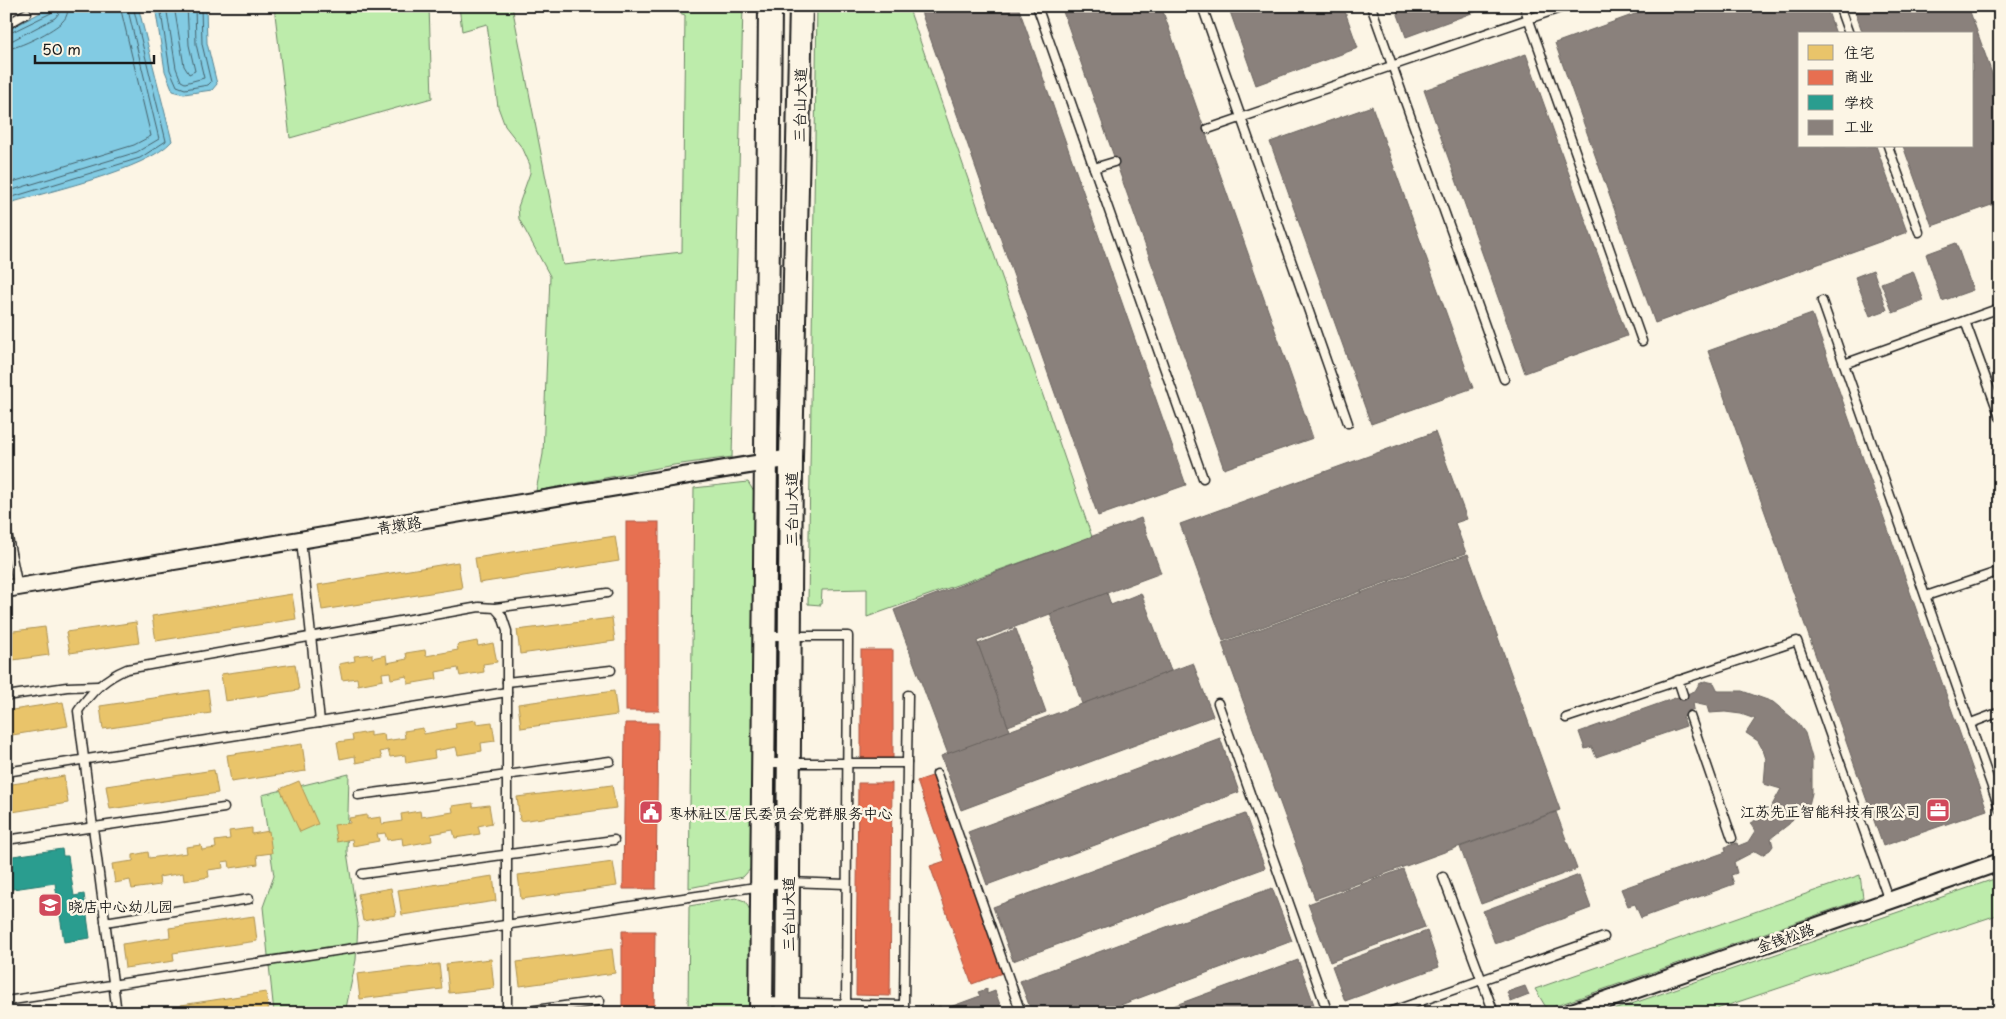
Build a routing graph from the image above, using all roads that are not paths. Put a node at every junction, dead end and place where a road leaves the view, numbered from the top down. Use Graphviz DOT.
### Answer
graph roads {
  1 [pos="770,6"];
  2 [pos="801,6"];
  3 [pos="1037,6"];
  4 [pos="1202,6"];
  5 [pos="1371,6"];
  6 [pos="1524,6"];
  7 [pos="1566,6"];
  8 [pos="1839,6"];
  9 [pos="27,13"];
  10 [pos="1529,19"];
  11 [pos="6,25"];
  12 [pos="1848,32"];
  13 [pos="1392,66"];
  14 [pos="1241,117"];
  15 [pos="1208,129"];
  16 [pos="1889,148"];
  17 [pos="1114,162"];
  18 [pos="1094,168"];
  19 [pos="1919,232"];
  20 [pos="1822,300"];
  21 [pos="2000,308"];
  22 [pos="1965,321"];
  23 [pos="1642,341"];
  24 [pos="1844,364"];
  25 [pos="1504,379"];
  26 [pos="2000,416"];
  27 [pos="1348,423"];
  28 [pos="791,458"];
  29 [pos="766,462"];
  30 [pos="1203,478"];
  31 [pos="6,528"];
  32 [pos="301,540"];
  33 [pos="2000,572"];
  34 [pos="12,588"];
  35 [pos="607,593"];
  36 [pos="1926,596"];
  37 [pos="495,608"];
  38 [pos="311,636"];
  39 [pos="764,636"];
  40 [pos="789,636"];
  41 [pos="611,670"];
  42 [pos="1678,680"];
  43 [pos="507,682"];
  44 [pos="98,686"];
  45 [pos="507,692"];
  46 [pos="908,695"];
  47 [pos="1683,695"];
  48 [pos="6,696"];
  49 [pos="1218,703"];
  50 [pos="2000,712"];
  51 [pos="1690,716"];
  52 [pos="1566,718"];
  53 [pos="320,722"];
  54 [pos="1970,723"];
  55 [pos="84,759"];
  56 [pos="610,760"];
  57 [pos="847,762"];
  58 [pos="763,763"];
  59 [pos="789,763"];
  60 [pos="907,763"];
  61 [pos="6,772"];
  62 [pos="937,774"];
  63 [pos="508,775"];
  64 [pos="358,795"];
  65 [pos="224,808"];
  66 [pos="2000,810"];
  67 [pos="93,828"];
  68 [pos="1732,838"];
  69 [pos="6,840"];
  70 [pos="614,840"];
  71 [pos="508,854"];
  72 [pos="2000,862"];
  73 [pos="362,874"];
  74 [pos="1443,877"];
  75 [pos="788,882"];
  76 [pos="846,884"];
  77 [pos="762,886"];
  78 [pos="249,899"];
  79 [pos="1889,901"];
  80 [pos="105,922"];
  81 [pos="508,924"];
  82 [pos="1604,937"];
  83 [pos="1482,980"];
  84 [pos="113,984"];
  85 [pos="6,1001"];
  86 [pos="600,1001"];
  87 [pos="846,1003"];
  88 [pos="761,1007"];
  89 [pos="787,1008"];
  90 [pos="117,1013"];
  91 [pos="507,1013"];
  92 [pos="514,1013"];
  93 [pos="846,1013"];
  94 [pos="1021,1013"];
  95 [pos="1328,1013"];
  96 [pos="1387,1013"];
  97 [pos="1494,1013"];
  98 [pos="1569,1013"];
  1 -- 29 [label="main road, 三台山大道"];
  2 -- 28 [label="main road, 三台山大道"];
  3 -- 18 [label="lane"];
  4 -- 14 [label="lane"];
  5 -- 13 [label="lane"];
  6 -- 10 [label="lane"];
  7 -- 10 [label="lane"];
  8 -- 12 [label="lane"];
  9 -- 11 [label="lane"];
  10 -- 13 [label="lane"];
  10 -- 23 [label="lane"];
  13 -- 14 [label="lane"];
  13 -- 25 [label="lane"];
  14 -- 15 [label="lane"];
  14 -- 27 [label="lane"];
  16 -- 19 [label="lane"];
  17 -- 18 [label="lane"];
  18 -- 30 [label="lane"];
  20 -- 24 [label="lane"];
  21 -- 22 [label="lane"];
  22 -- 24 [label="lane"];
  22 -- 26 [label="lane"];
  24 -- 36 [label="lane"];
  28 -- 29 [label="street, 青墩路"];
  28 -- 40 [label="main road, 三台山大道"];
  29 -- 32 [label="street, 青墩路"];
  29 -- 39 [label="main road, 三台山大道"];
  31 -- 34 [label="lane"];
  32 -- 34 [label="street, 青墩路"];
  32 -- 38 [label="lane"];
  33 -- 36 [label="lane"];
  35 -- 37 [label="lane"];
  36 -- 54 [label="lane"];
  37 -- 38 [label="lane"];
  37 -- 43 [label="lane"];
  38 -- 44 [label="lane"];
  38 -- 53 [label="lane"];
  39 -- 40 [label="lane"];
  39 -- 58 [label="main road, 三台山大道"];
  40 -- 57 [label="lane"];
  40 -- 59 [label="main road, 三台山大道"];
  41 -- 43 [label="lane"];
  42 -- 47 [label="lane"];
  42 -- 52 [label="lane"];
  42 -- 79 [label="lane"];
  43 -- 45 [label="lane"];
  44 -- 48 [label="lane"];
  44 -- 55 [label="lane"];
  45 -- 53 [label="lane"];
  45 -- 63 [label="lane"];
  46 -- 60 [label="lane"];
  49 -- 95 [label="lane"];
  50 -- 54 [label="lane"];
  51 -- 68 [label="lane"];
  53 -- 55 [label="lane"];
  54 -- 66 [label="lane"];
  55 -- 61 [label="lane"];
  55 -- 67 [label="lane"];
  56 -- 63 [label="lane"];
  57 -- 59 [label="lane"];
  57 -- 60 [label="lane"];
  57 -- 76 [label="lane"];
  58 -- 59 [label="lane"];
  58 -- 77 [label="main road, 三台山大道"];
  59 -- 75 [label="main road, 三台山大道"];
  60 -- 87 [label="lane"];
  62 -- 94 [label="lane"];
  63 -- 64 [label="lane"];
  63 -- 71 [label="lane"];
  65 -- 67 [label="lane"];
  67 -- 69 [label="lane"];
  67 -- 80 [label="lane"];
  70 -- 71 [label="lane"];
  71 -- 73 [label="lane"];
  71 -- 81 [label="lane"];
  72 -- 79 [label="street, 金钱松路"];
  74 -- 83 [label="lane"];
  75 -- 76 [label="lane"];
  75 -- 77 [label="lane"];
  75 -- 89 [label="main road, 三台山大道"];
  76 -- 87 [label="lane"];
  77 -- 81 [label="lane"];
  77 -- 88 [label="main road, 三台山大道"];
  78 -- 80 [label="lane"];
  79 -- 98 [label="street, 金钱松路"];
  80 -- 84 [label="lane"];
  81 -- 84 [label="lane"];
  81 -- 91 [label="lane"];
  82 -- 83 [label="lane"];
  83 -- 96 [label="lane"];
  83 -- 97 [label="lane"];
  84 -- 85 [label="lane"];
  84 -- 90 [label="lane"];
  86 -- 92 [label="lane"];
  87 -- 89 [label="lane"];
  87 -- 93 [label="lane"];
  88 -- 89 [label="lane"];
}
